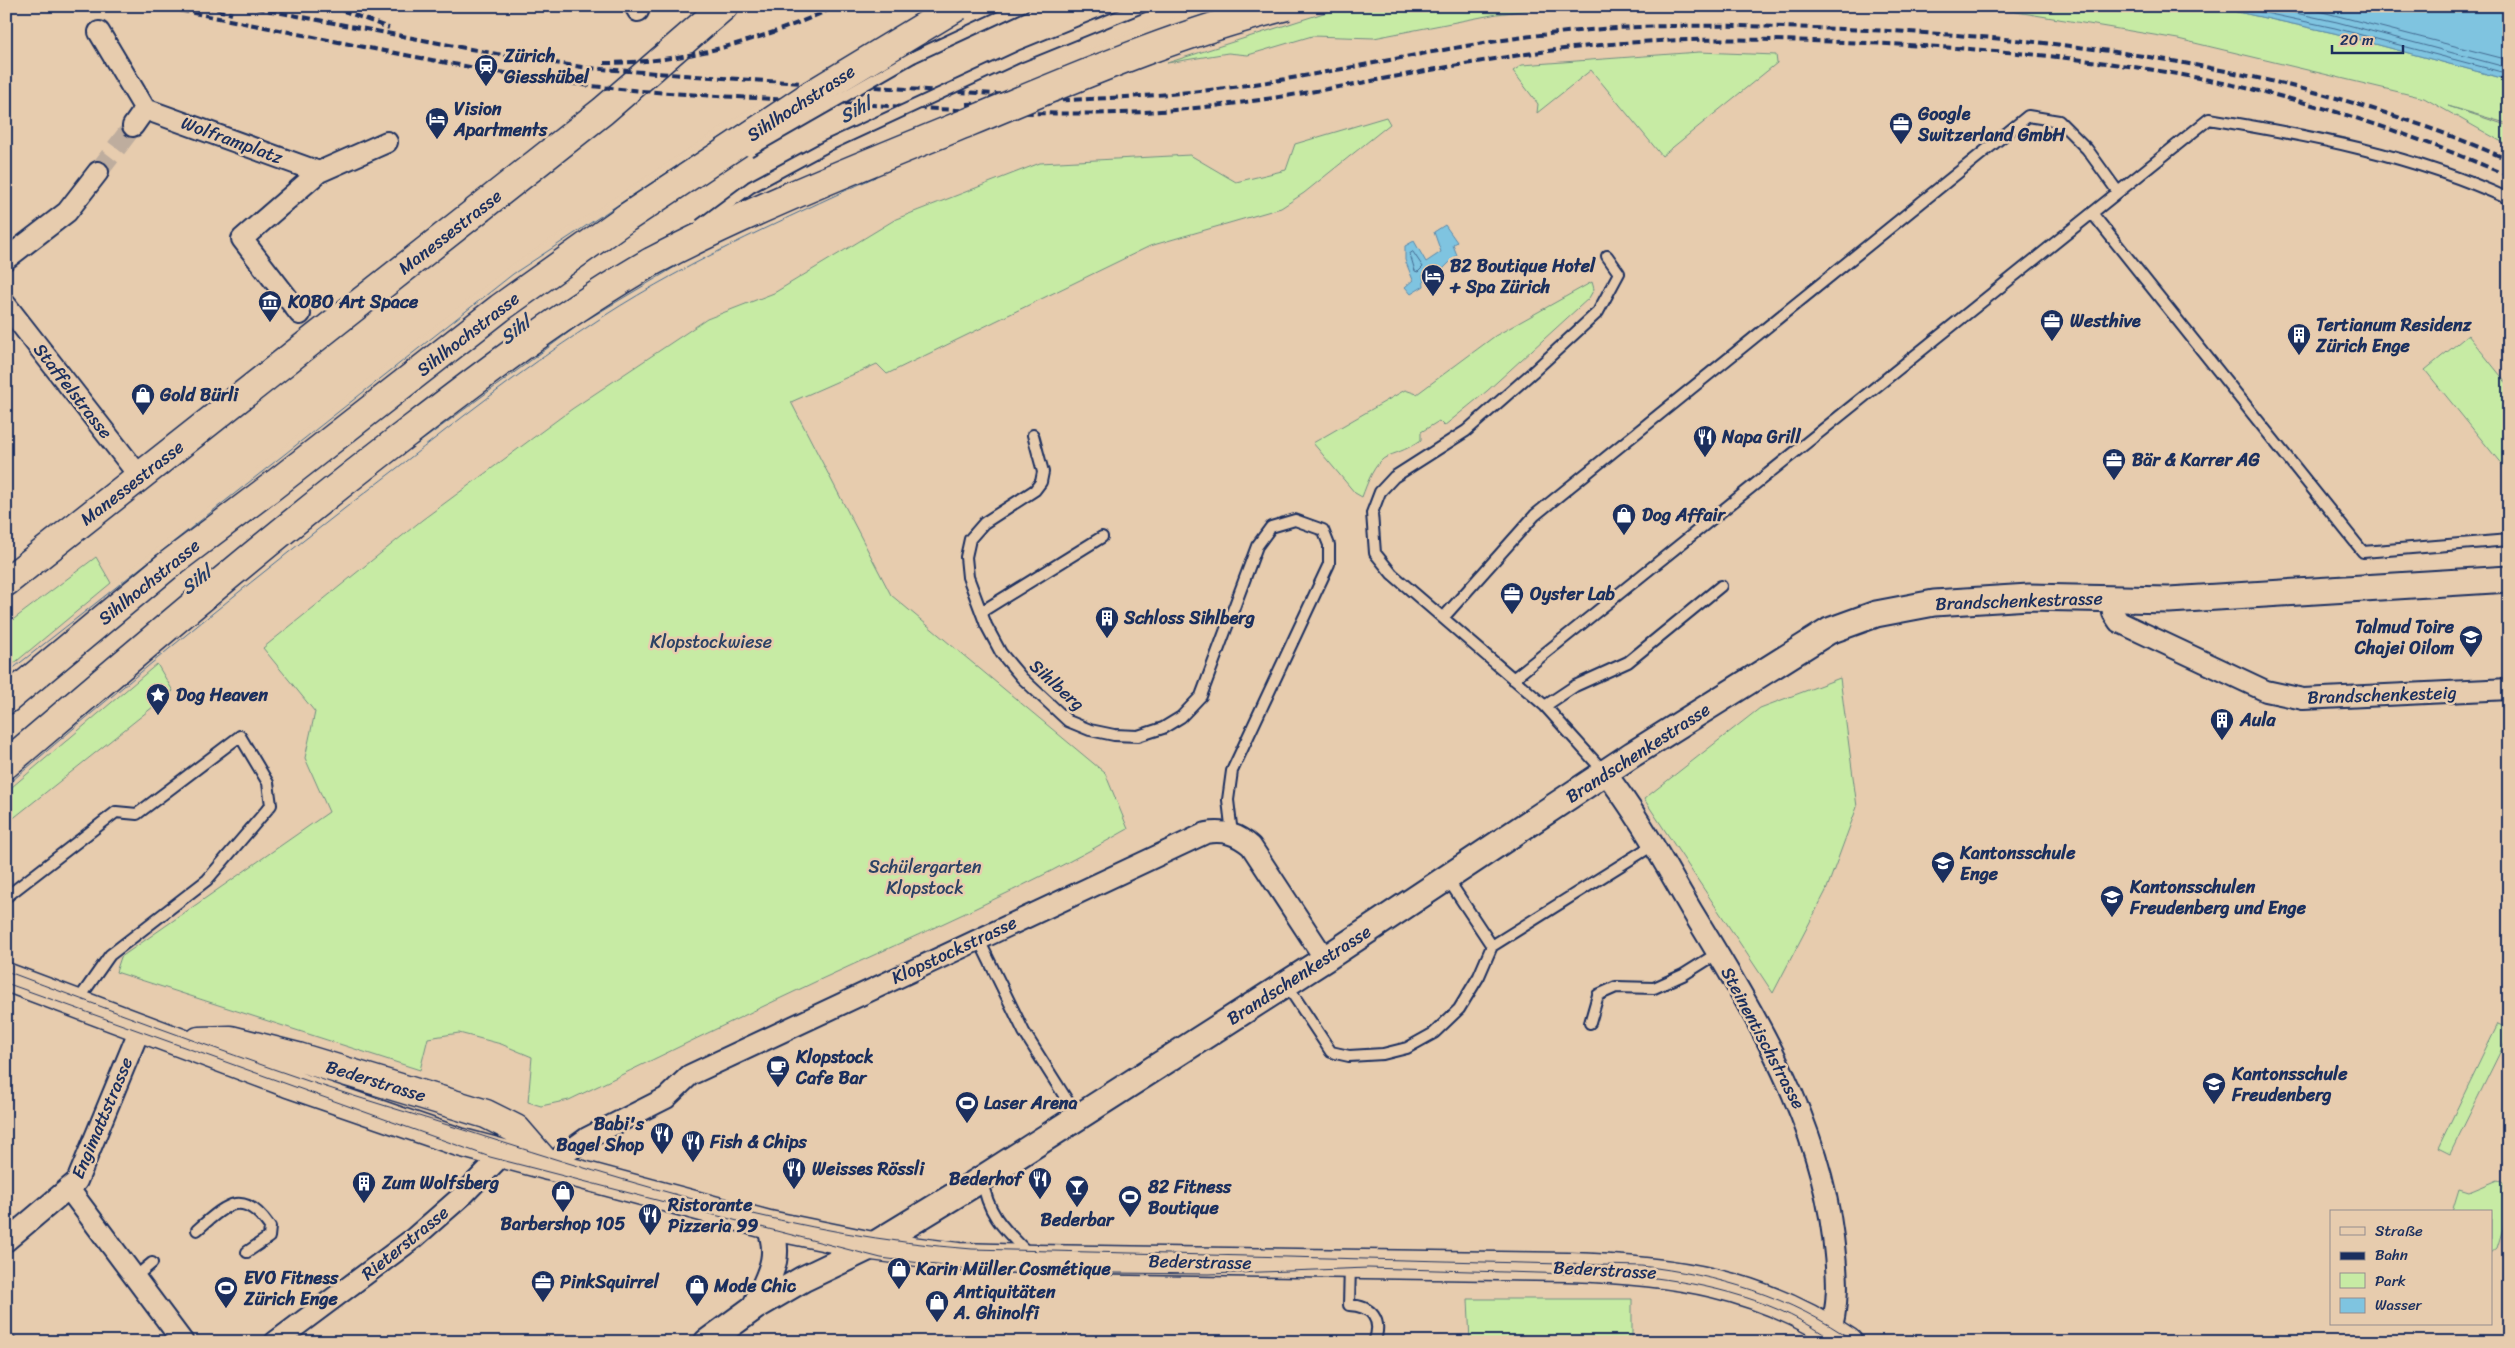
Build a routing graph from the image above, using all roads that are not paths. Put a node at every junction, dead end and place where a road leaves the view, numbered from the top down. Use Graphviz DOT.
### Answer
graph roads {
  1 [pos="724,6"];
  2 [pos="958,6"];
  3 [pos="1023,6"];
  4 [pos="1144,6"];
  5 [pos="1287,6"];
  6 [pos="99,32"];
  7 [pos="145,109"];
  8 [pos="133,126"];
  9 [pos="387,142"];
  10 [pos="98,172"];
  11 [pos="319,172"];
  12 [pos="2118,192"];
  13 [pos="2509,199"];
  14 [pos="2092,213"];
  15 [pos="626,218"];
  16 [pos="1607,256"];
  17 [pos="6,259"];
  18 [pos="652,262"];
  19 [pos="6,306"];
  20 [pos="300,314"];
  21 [pos="1033,435"];
  22 [pos="140,476"];
  23 [pos="1102,537"];
  24 [pos="2509,540"];
  25 [pos="2509,579"];
  26 [pos="6,582"];
  27 [pos="1721,586"];
  28 [pos="2111,597"];
  29 [pos="981,612"];
  30 [pos="1443,618"];
  31 [pos="1513,679"];
  32 [pos="2509,689"];
  33 [pos="6,700"];
  34 [pos="1545,706"];
  35 [pos="6,764"];
  36 [pos="1606,774"];
  37 [pos="1232,834"];
  38 [pos="1653,845"];
  39 [pos="1447,878"];
  40 [pos="6,897"];
  41 [pos="978,938"];
  42 [pos="1492,946"];
  43 [pos="1718,953"];
  44 [pos="1325,960"];
  45 [pos="6,976"];
  46 [pos="1286,984"];
  47 [pos="76,1003"];
  48 [pos="1590,1023"];
  49 [pos="141,1026"];
  50 [pos="184,1042"];
  51 [pos="1078,1117"];
  52 [pos="503,1154"];
  53 [pos="548,1166"];
  54 [pos="982,1179"];
  55 [pos="69,1189"];
  56 [pos="769,1225"];
  57 [pos="197,1230"];
  58 [pos="6,1241"];
  59 [pos="872,1246"];
  60 [pos="247,1252"];
  61 [pos="1034,1259"];
  62 [pos="152,1263"];
  63 [pos="1350,1264"];
  64 [pos="135,1277"];
  65 [pos="754,1307"];
  66 [pos="1836,1338"];
  67 [pos="183,1342"];
  68 [pos="275,1342"];
  69 [pos="707,1342"];
  70 [pos="1374,1342"];
  1 -- 22 [label="main road, Manessestrasse"];
  2 -- 15 [label="main road, Sihlhochstrasse, bridge"];
  3 -- 15 [label="lane, bridge"];
  4 -- 18 [label="lane, bridge"];
  5 -- 18 [label="main road, bridge"];
  6 -- 7 [label="street"];
  7 -- 8 [label="street"];
  7 -- 11 [label="street, Wolframplatz"];
  9 -- 11 [label="street"];
  10 -- 17 [label="street"];
  11 -- 20 [label="street"];
  12 -- 13 [label="lane"];
  12 -- 14 [label="lane"];
  12 -- 30 [label="lane"];
  14 -- 24 [label="lane"];
  14 -- 31 [label="lane"];
  15 -- 33 [label="main road, Sihlhochstrasse"];
  16 -- 30 [label="lane"];
  18 -- 35 [label="main road"];
  19 -- 22 [label="street, Staffelstrasse"];
  21 -- 29 [label="lane, Sihlberg"];
  22 -- 26 [label="main road, Manessestrasse"];
  23 -- 29 [label="lane"];
  25 -- 28 [label="street, Brandschenkestrasse"];
  27 -- 34 [label="lane"];
  28 -- 32 [label="street, Brandschenkesteig"];
  28 -- 36 [label="street, Brandschenkestrasse"];
  29 -- 37 [label="lane, Sihlberg"];
  30 -- 31 [label="lane"];
  31 -- 34 [label="lane"];
  34 -- 36 [label="lane"];
  36 -- 38 [label="street, Steinentischstrasse"];
  36 -- 39 [label="street, Brandschenkestrasse"];
  37 -- 41 [label="street, Klopstockstrasse"];
  37 -- 44 [label="street"];
  38 -- 42 [label="lane"];
  38 -- 43 [label="street, Steinentischstrasse"];
  39 -- 42 [label="lane"];
  39 -- 44 [label="street, Brandschenkestrasse"];
  40 -- 47 [label="lane"];
  41 -- 51 [label="lane"];
  41 -- 53 [label="street, Klopstockstrasse"];
  42 -- 46 [label="lane"];
  43 -- 48 [label="lane"];
  43 -- 66 [label="street, Steinentischstrasse"];
  44 -- 46 [label="street, Brandschenkestrasse"];
  45 -- 47 [label="main road, Bederstrasse"];
  46 -- 51 [label="street, Brandschenkestrasse"];
  47 -- 49 [label="main road, Bederstrasse"];
  49 -- 50 [label="main road, Bederstrasse"];
  49 -- 55 [label="street, Engimattstrasse"];
  50 -- 52 [label="main road, Bederstrasse"];
  50 -- 53 [label="main road, Bederstrasse"];
  51 -- 54 [label="street, Brandschenkestrasse"];
  52 -- 53 [label="main road, Bederstrasse"];
  52 -- 68 [label="street, Rieterstrasse"];
  53 -- 56 [label="main road, Bederstrasse"];
  54 -- 59 [label="street, Brandschenkestrasse"];
  54 -- 61 [label="lane"];
  55 -- 58 [label="street, Engimattstrasse"];
  55 -- 64 [label="street"];
  56 -- 59 [label="main road, Bederstrasse"];
  56 -- 65 [label="street"];
  57 -- 60 [label="lane"];
  59 -- 61 [label="main road, Bederstrasse"];
  59 -- 65 [label="street, Brandschenkestrasse"];
  61 -- 63 [label="main road, Bederstrasse"];
  62 -- 64 [label="lane"];
  63 -- 66 [label="main road, Bederstrasse"];
  63 -- 70 [label="lane"];
  64 -- 67 [label="street"];
  65 -- 69 [label="street, Brandschenkestrasse"];
}
